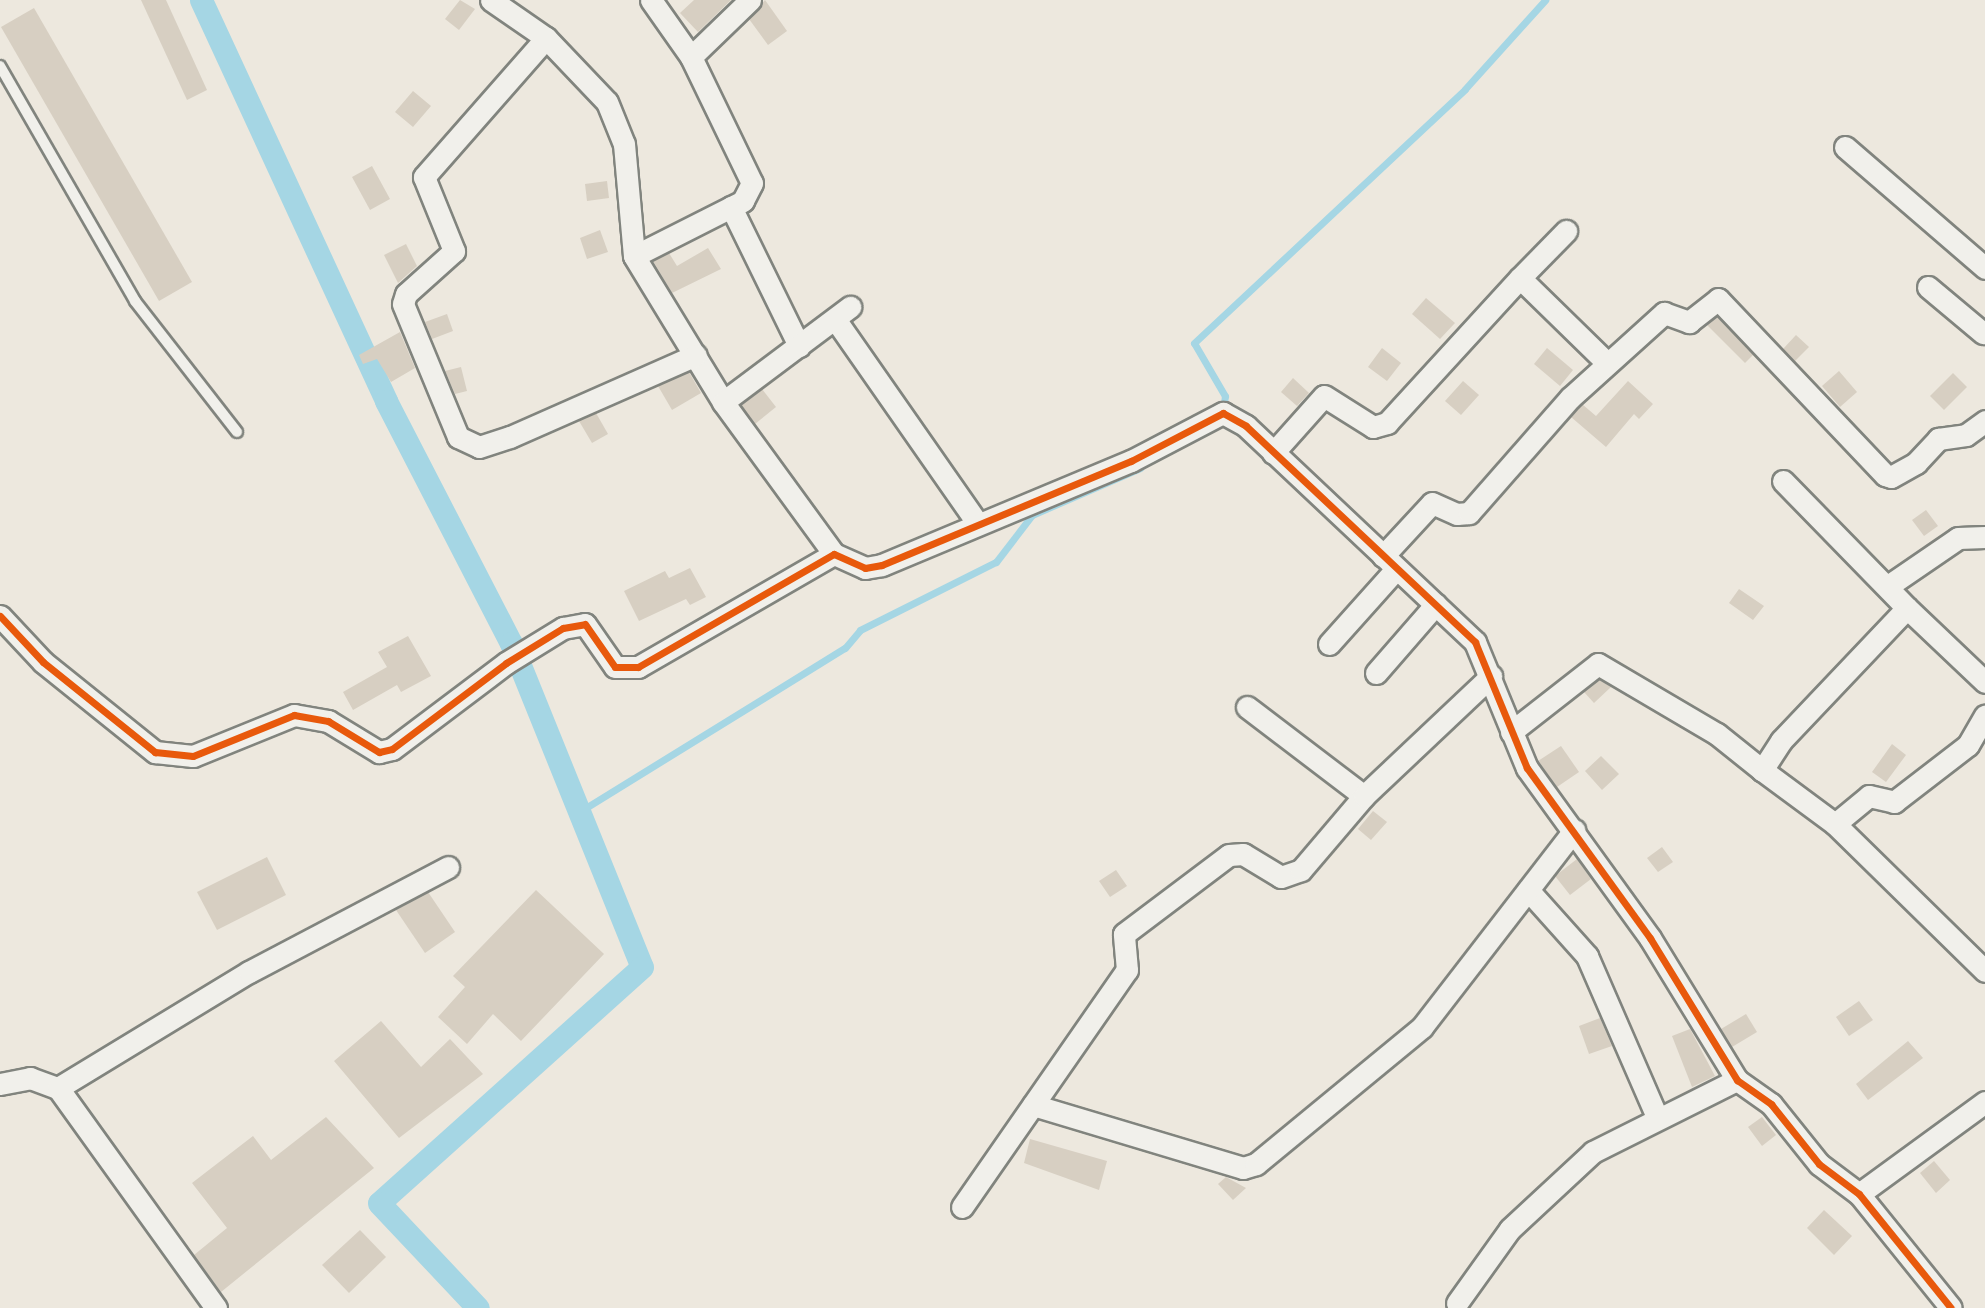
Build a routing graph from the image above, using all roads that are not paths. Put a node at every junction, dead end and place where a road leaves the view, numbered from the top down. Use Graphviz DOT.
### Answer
graph roads {
  1 [pos="491,0"];
  2 [pos="651,0"];
  3 [pos="750,0"];
  4 [pos="546,38"];
  5 [pos="691,57"];
  6 [pos="0,65"];
  7 [pos="1845,147"];
  8 [pos="731,207"];
  9 [pos="1566,231"];
  10 [pos="634,256"];
  11 [pos="1985,268"];
  12 [pos="1520,278"];
  13 [pos="1928,287"];
  14 [pos="1984,337"];
  15 [pos="799,346"];
  16 [pos="696,355"];
  17 [pos="1607,363"];
  18 [pos="723,402"];
  19 [pos="1985,421"];
  20 [pos="237,432"];
  21 [pos="1273,453"];
  22 [pos="1783,481"];
  23 [pos="976,521"];
  24 [pos="1985,537"];
  25 [pos="834,554"];
  26 [pos="1389,562"];
  27 [pos="1888,586"];
  28 [pos="1436,604"];
  29 [pos="1907,608"];
  30 [pos="0,616"];
  31 [pos="1329,644"];
  32 [pos="1376,673"];
  33 [pos="1491,676"];
  34 [pos="1985,682"];
  35 [pos="1247,708"];
  36 [pos="1985,715"];
  37 [pos="1511,732"];
  38 [pos="1762,770"];
  39 [pos="1364,796"];
  40 [pos="1835,824"];
  41 [pos="1574,830"];
  42 [pos="448,867"];
  43 [pos="1528,890"];
  44 [pos="1985,971"];
  45 [pos="1737,1080"];
  46 [pos="0,1084"];
  47 [pos="58,1088"];
  48 [pos="1985,1102"];
  49 [pos="1033,1105"];
  50 [pos="1657,1117"];
  51 [pos="1859,1195"];
  52 [pos="962,1207"];
  53 [pos="1457,1303"];
  54 [pos="216,1308"];
  55 [pos="1951,1308"];
  1 -- 4 [label="street"];
  2 -- 5 [label="street"];
  3 -- 5 [label="street"];
  4 -- 10 [label="street"];
  4 -- 16 [label="street"];
  5 -- 8 [label="street"];
  6 -- 20 [label="lane"];
  7 -- 11 [label="street"];
  8 -- 10 [label="street"];
  8 -- 15 [label="street"];
  9 -- 12 [label="street"];
  10 -- 16 [label="street"];
  12 -- 17 [label="street"];
  12 -- 21 [label="street"];
  13 -- 14 [label="street"];
  15 -- 18 [label="street"];
  15 -- 23 [label="street"];
  16 -- 18 [label="street"];
  17 -- 19 [label="street"];
  17 -- 26 [label="street"];
  18 -- 25 [label="street"];
  21 -- 23 [label="street"];
  21 -- 26 [label="street"];
  22 -- 27 [label="street"];
  23 -- 25 [label="street"];
  24 -- 27 [label="street"];
  25 -- 30 [label="street"];
  26 -- 28 [label="street"];
  26 -- 31 [label="street"];
  27 -- 29 [label="street"];
  28 -- 32 [label="street"];
  28 -- 33 [label="street"];
  29 -- 34 [label="street"];
  29 -- 38 [label="street"];
  33 -- 37 [label="street"];
  33 -- 39 [label="street"];
  35 -- 39 [label="street"];
  36 -- 40 [label="street"];
  37 -- 38 [label="street"];
  37 -- 41 [label="street"];
  38 -- 40 [label="street"];
  39 -- 49 [label="street"];
  40 -- 44 [label="street"];
  41 -- 43 [label="street"];
  41 -- 45 [label="street"];
  42 -- 47 [label="street"];
  43 -- 49 [label="street"];
  43 -- 50 [label="street"];
  45 -- 50 [label="street"];
  45 -- 51 [label="street"];
  46 -- 47 [label="street"];
  47 -- 54 [label="street"];
  48 -- 51 [label="street"];
  49 -- 52 [label="street"];
  50 -- 53 [label="street"];
  51 -- 55 [label="street"];
}
